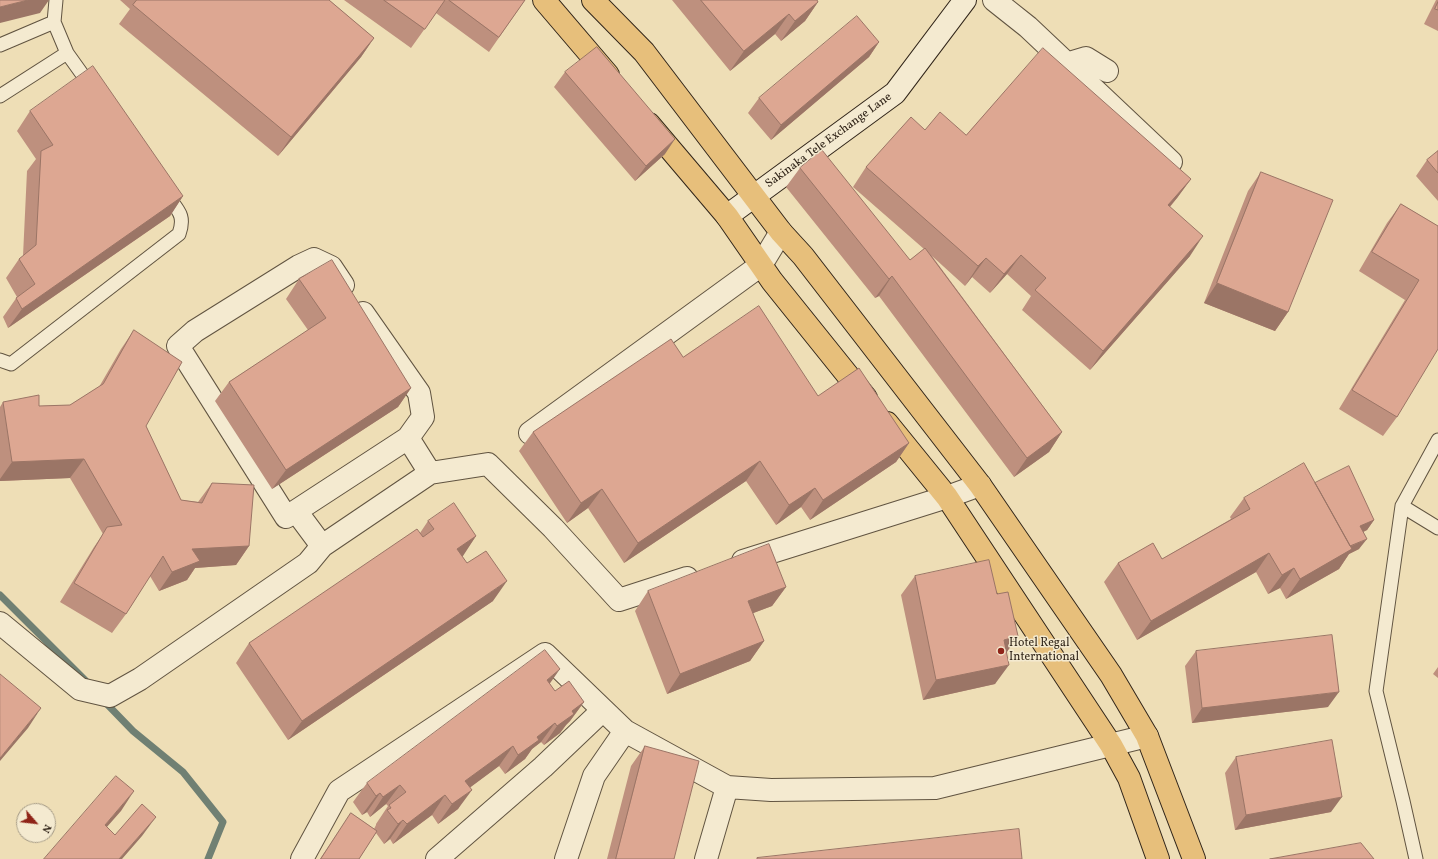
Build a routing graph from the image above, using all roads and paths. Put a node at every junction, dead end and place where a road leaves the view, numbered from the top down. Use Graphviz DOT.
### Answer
graph roads {
  1 [pos="56,0"];
  2 [pos="544,0"];
  3 [pos="593,0"];
  4 [pos="965,0"];
  5 [pos="994,0"];
  6 [pos="54,22"];
  7 [pos="0,45"];
  8 [pos="67,53"];
  9 [pos="1066,64"];
  10 [pos="1107,71"];
  11 [pos="620,90"];
  12 [pos="0,96"];
  13 [pos="99,98"];
  14 [pos="635,108"];
  15 [pos="1172,162"];
  16 [pos="158,183"];
  17 [pos="754,196"];
  18 [pos="727,216"];
  19 [pos="781,232"];
  20 [pos="766,273"];
  21 [pos="0,360"];
  22 [pos="530,434"];
  23 [pos="408,438"];
  24 [pos="1438,440"];
  25 [pos="430,472"];
  26 [pos="980,485"];
  27 [pos="947,497"];
  28 [pos="1402,506"];
  29 [pos="296,511"];
  30 [pos="1438,528"];
  31 [pos="322,546"];
  32 [pos="725,566"];
  33 [pos="702,574"];
  34 [pos="0,623"];
  35 [pos="603,710"];
  36 [pos="625,731"];
  37 [pos="1147,736"];
  38 [pos="1111,745"];
  39 [pos="727,786"];
  40 [pos="302,859"];
  41 [pos="437,859"];
  42 [pos="566,859"];
  43 [pos="706,859"];
  44 [pos="1158,859"];
  45 [pos="1194,859"];
  46 [pos="1416,859"];
  1 -- 6 [label="lane"];
  2 -- 11 [label="main road"];
  3 -- 17 [label="main road"];
  4 -- 17 [label="street, Sakinaka Tele Exchange Lane"];
  5 -- 9 [label="street"];
  6 -- 7 [label="lane"];
  6 -- 8 [label="lane"];
  8 -- 12 [label="lane"];
  8 -- 13 [label="lane"];
  9 -- 10 [label="street"];
  9 -- 15 [label="street"];
  14 -- 18 [label="main road"];
  16 -- 21 [label="lane"];
  17 -- 18 [label="street, Sakinaka Tele Exchange Lane"];
  17 -- 19 [label="main road"];
  18 -- 20 [label="main road"];
  19 -- 20 [label="street"];
  19 -- 26 [label="main road"];
  20 -- 22 [label="street"];
  20 -- 27 [label="main road"];
  23 -- 25 [label="street"];
  23 -- 29 [label="street"];
  23 -- 29 [label="street"];
  24 -- 28 [label="lane"];
  25 -- 31 [label="street"];
  25 -- 33 [label="street"];
  26 -- 27 [label="street"];
  26 -- 37 [label="main road"];
  27 -- 32 [label="street"];
  27 -- 38 [label="main road"];
  28 -- 30 [label="lane"];
  28 -- 46 [label="lane"];
  29 -- 31 [label="street"];
  31 -- 34 [label="street"];
  35 -- 36 [label="street"];
  35 -- 40 [label="street"];
  35 -- 41 [label="street"];
  36 -- 39 [label="street"];
  36 -- 42 [label="street"];
  37 -- 38 [label="street"];
  37 -- 45 [label="main road"];
  38 -- 39 [label="street"];
  38 -- 44 [label="main road"];
  39 -- 43 [label="street"];
}
